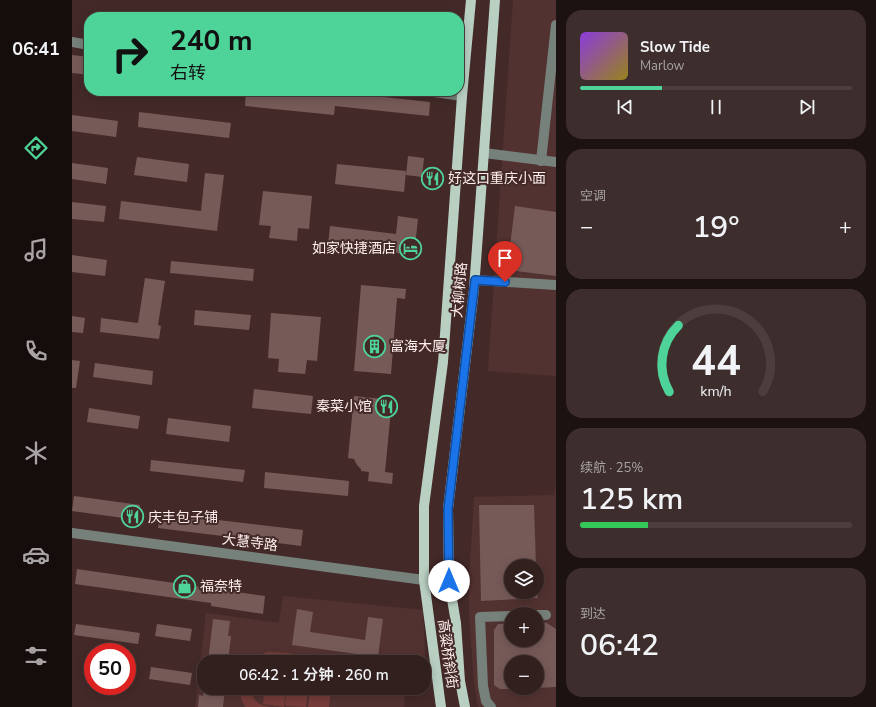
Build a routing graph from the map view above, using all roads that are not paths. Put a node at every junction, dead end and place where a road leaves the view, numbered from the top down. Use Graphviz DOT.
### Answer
graph roads {
  1 [pos="471,0"];
  2 [pos="495,0"];
  3 [pos="556,25"];
  4 [pos="72,42"];
  5 [pos="84,44"];
  6 [pos="464,75"];
  7 [pos="553,78"];
  8 [pos="462,96"];
  9 [pos="484,154"];
  10 [pos="541,161"];
  11 [pos="556,162"];
  12 [pos="475,280"];
  13 [pos="556,285"];
  14 [pos="72,533"];
  15 [pos="424,580"];
  16 [pos="449,581"];
  17 [pos="504,616"];
  18 [pos="441,707"];
  19 [pos="465,707"];
  20 [pos="491,707"];
  1 -- 6 [label="main road, 大柳树路"];
  2 -- 9 [label="main road, 大柳树路"];
  3 -- 7 [label="street"];
  4 -- 5 [label="street"];
  7 -- 10 [label="street"];
  8 -- 15 [label="main road, 大柳树路"];
  9 -- 10 [label="street"];
  9 -- 12 [label="main road, 大柳树路"];
  10 -- 11 [label="street"];
  12 -- 13 [label="street"];
  12 -- 16 [label="main road, 大柳树路"];
  14 -- 15 [label="street, 大慧寺路"];
  15 -- 16 [label="street, 大慧寺路"];
  15 -- 18 [label="main road, 高粱桥斜街"];
  16 -- 19 [label="main road, 高粱桥斜街"];
  17 -- 20 [label="street"];
}
